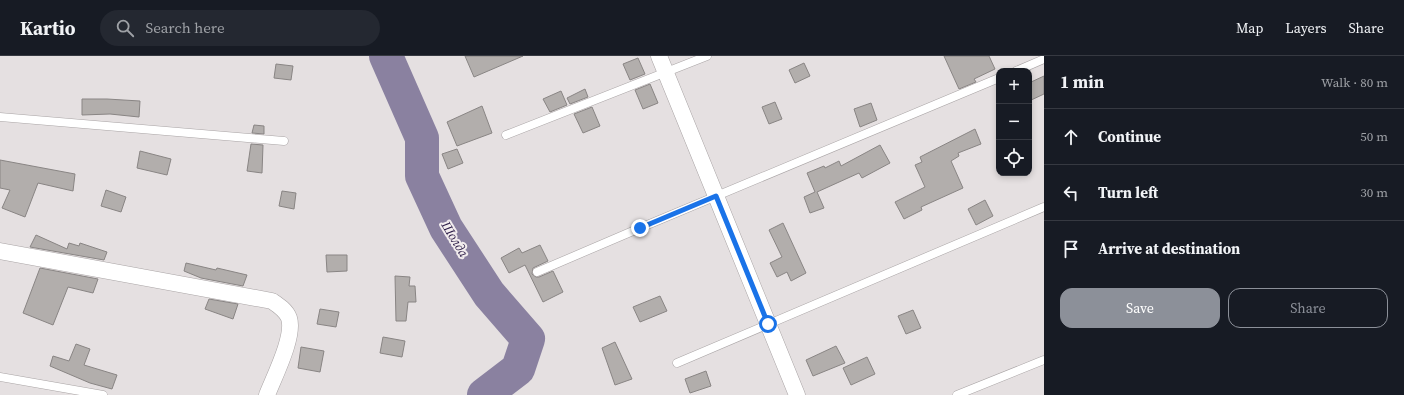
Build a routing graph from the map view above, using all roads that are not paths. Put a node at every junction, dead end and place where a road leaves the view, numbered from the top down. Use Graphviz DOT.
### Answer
graph roads {
  1 [pos="659,56"];
  2 [pos="707,56"];
  3 [pos="1044,60"];
  4 [pos="1024,68"];
  5 [pos="665,72"];
  6 [pos="996,79"];
  7 [pos="0,116"];
  8 [pos="506,135"];
  9 [pos="284,141"];
  10 [pos="716,196"];
  11 [pos="1044,207"];
  12 [pos="0,251"];
  13 [pos="537,272"];
  14 [pos="768,324"];
  15 [pos="1044,360"];
  16 [pos="677,363"];
  17 [pos="0,376"];
  18 [pos="104,395"];
  19 [pos="267,395"];
  20 [pos="797,395"];
  21 [pos="957,395"];
  1 -- 5 [label="street"];
  2 -- 5 [label="lane"];
  3 -- 4 [label="lane"];
  5 -- 8 [label="lane"];
  5 -- 10 [label="street"];
  6 -- 10 [label="lane"];
  7 -- 9 [label="lane"];
  10 -- 13 [label="lane"];
  10 -- 14 [label="street"];
  11 -- 14 [label="lane"];
  12 -- 19 [label="street"];
  14 -- 16 [label="lane"];
  14 -- 20 [label="street"];
  15 -- 21 [label="lane"];
  17 -- 18 [label="lane"];
}
